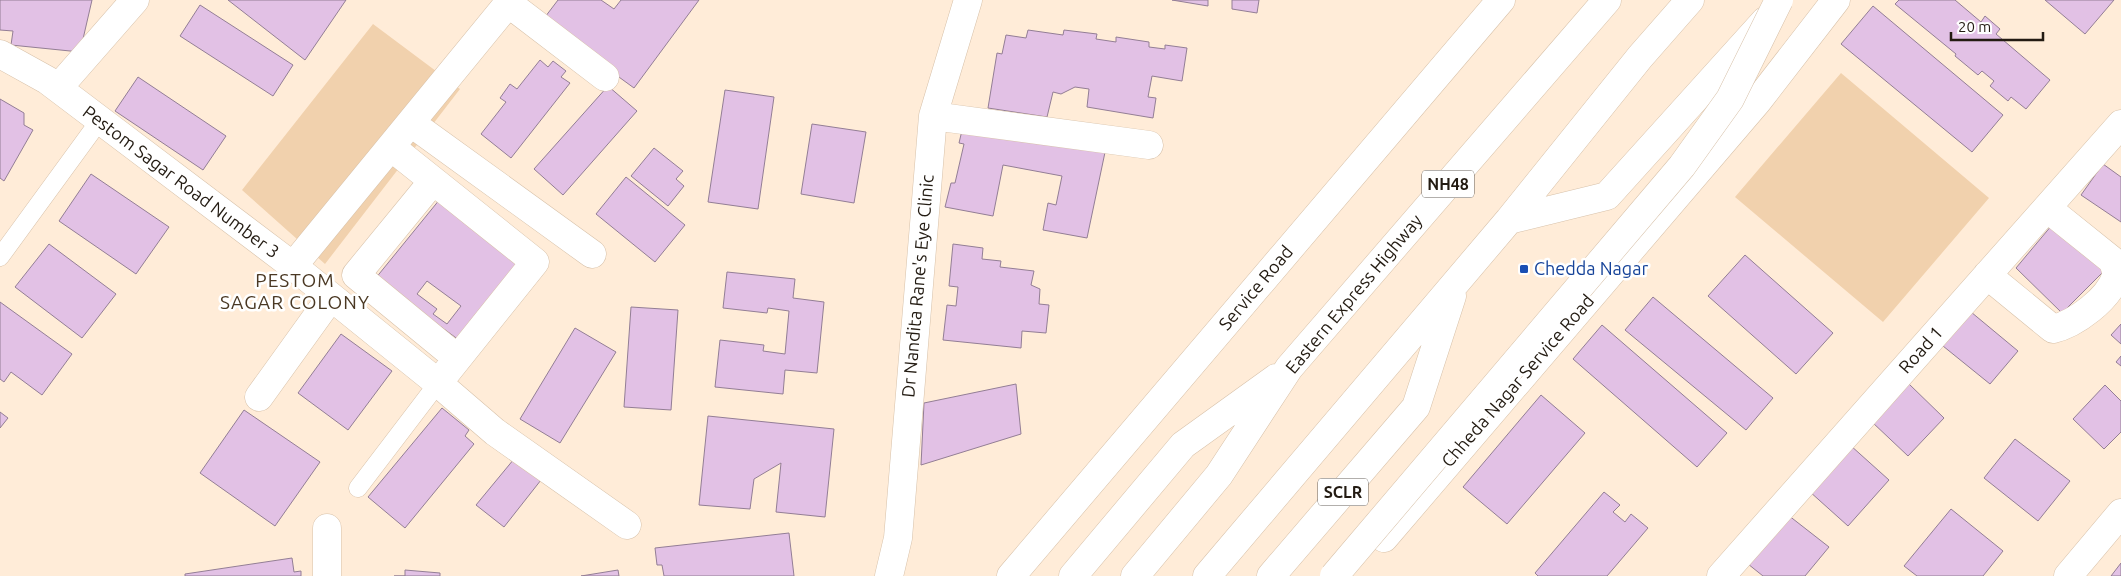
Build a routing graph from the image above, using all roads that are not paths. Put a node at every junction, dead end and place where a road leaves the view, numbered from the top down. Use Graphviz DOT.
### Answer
graph roads {
  1 [pos="135,0"];
  2 [pos="968,0"];
  3 [pos="1501,0"];
  4 [pos="1607,0"];
  5 [pos="1690,0"];
  6 [pos="1779,0"];
  7 [pos="1784,0"];
  8 [pos="1836,0"];
  9 [pos="510,1"];
  10 [pos="0,54"];
  11 [pos="605,77"];
  12 [pos="58,88"];
  13 [pos="932,116"];
  14 [pos="100,120"];
  15 [pos="411,122"];
  16 [pos="2121,124"];
  17 [pos="1149,145"];
  18 [pos="390,147"];
  19 [pos="433,180"];
  20 [pos="2047,208"];
  21 [pos="1509,220"];
  22 [pos="592,254"];
  23 [pos="0,257"];
  24 [pos="293,266"];
  25 [pos="1987,275"];
  26 [pos="1456,282"];
  27 [pos="331,297"];
  28 [pos="457,358"];
  29 [pos="1289,368"];
  30 [pos="438,382"];
  31 [pos="259,397"];
  32 [pos="358,488"];
  33 [pos="2121,514"];
  34 [pos="627,525"];
  35 [pos="327,528"];
  36 [pos="327,576"];
  37 [pos="889,576"];
  38 [pos="1011,576"];
  39 [pos="1073,576"];
  40 [pos="1135,576"];
  41 [pos="1207,576"];
  42 [pos="1271,576"];
  43 [pos="1334,576"];
  44 [pos="1352,576"];
  45 [pos="1721,576"];
  46 [pos="2068,576"];
  1 -- 12 [label="main road"];
  2 -- 13 [label="main road, Dr Nandita Rane's Eye Clinic"];
  3 -- 38 [label="main road, Service Road"];
  4 -- 29 [label="main road, Eastern Express Highway / NH48"];
  5 -- 21 [label="main road"];
  6 -- 43 [label="main road, bridge"];
  7 -- 21 [label="main road"];
  8 -- 44 [label="main road, Chheda Nagar Service Road"];
  9 -- 11 [label="main road"];
  9 -- 15 [label="main road"];
  10 -- 12 [label="main road, Pestom Sagar Road Number 3"];
  12 -- 14 [label="main road, Pestom Sagar Road Number 3"];
  13 -- 17 [label="main road"];
  13 -- 37 [label="main road, Dr Nandita Rane's Eye Clinic"];
  14 -- 23 [label="lane"];
  14 -- 24 [label="main road, Pestom Sagar Road Number 3"];
  15 -- 18 [label="main road"];
  15 -- 22 [label="main road"];
  16 -- 20 [label="main road, Road 1"];
  18 -- 19 [label="main road"];
  18 -- 24 [label="main road"];
  19 -- 28 [label="main road"];
  19 -- 28 [label="main road"];
  20 -- 25 [label="main road, Road 1"];
  20 -- 25 [label="main road"];
  21 -- 26 [label="main road"];
  24 -- 27 [label="main road, Pestom Sagar Road Number 3"];
  25 -- 45 [label="main road, Road 1"];
  26 -- 41 [label="main road"];
  26 -- 42 [label="main road, SCLR"];
  27 -- 30 [label="main road, Pestom Sagar Road Number 3"];
  27 -- 31 [label="main road"];
  28 -- 30 [label="main road"];
  29 -- 39 [label="main road"];
  29 -- 40 [label="main road, Eastern Express Highway / NH48"];
  30 -- 32 [label="lane"];
  30 -- 34 [label="main road, Pestom Sagar Road Number 3"];
  33 -- 46 [label="main road"];
  35 -- 36 [label="main road"];
}
